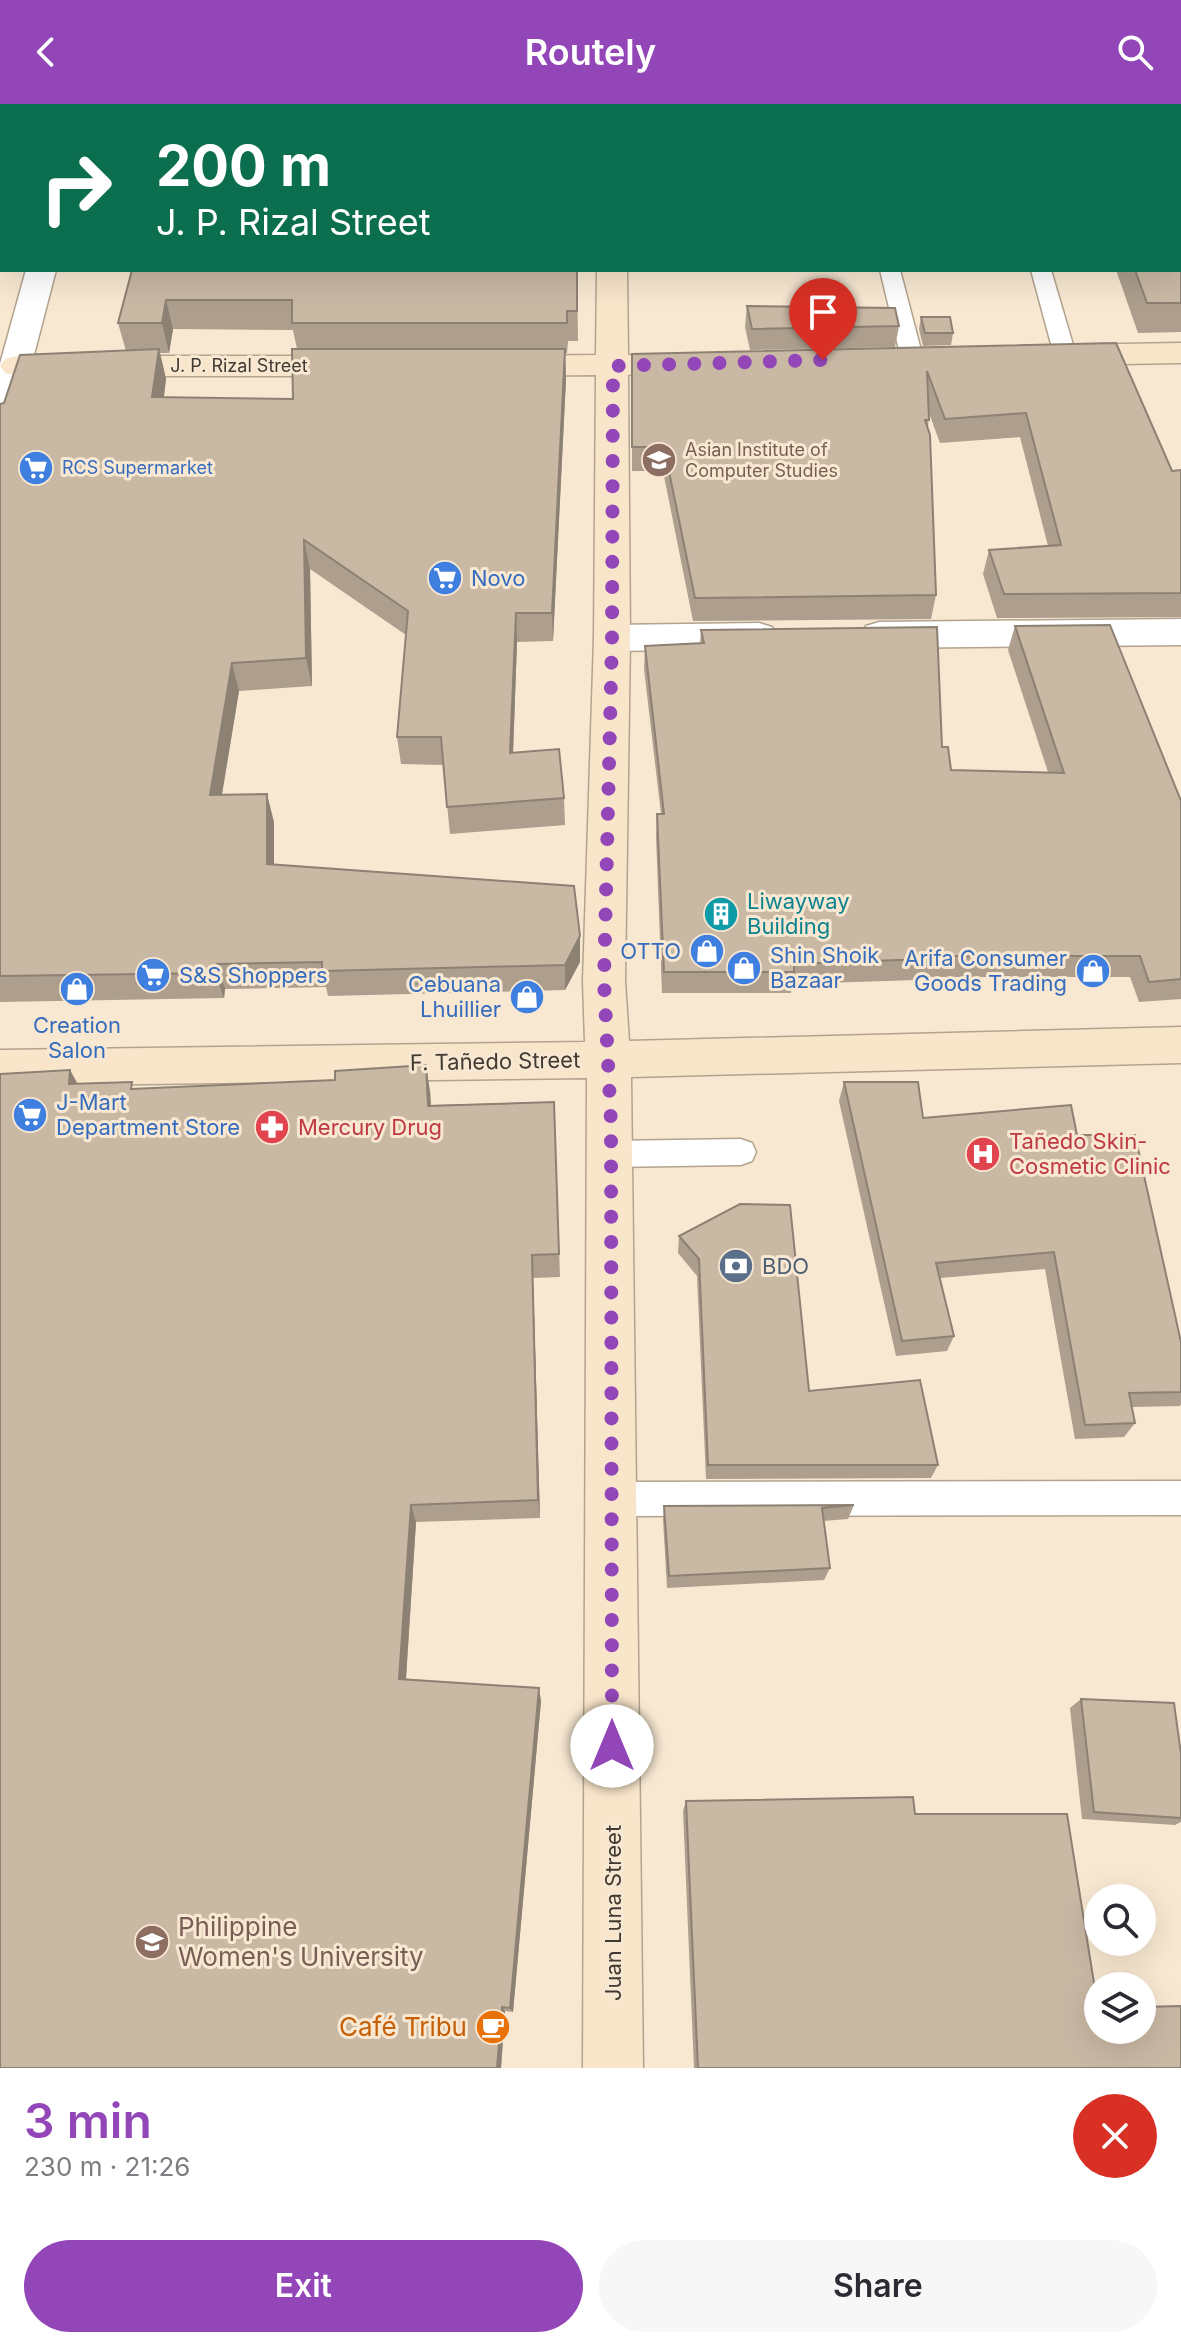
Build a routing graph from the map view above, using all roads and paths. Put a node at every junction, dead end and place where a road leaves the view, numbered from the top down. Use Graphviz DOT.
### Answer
graph roads {
  1 [pos="40,272"];
  2 [pos="612,272"];
  3 [pos="890,272"];
  4 [pos="1041,272"];
  5 [pos="1181,353"];
  6 [pos="1049,355"];
  7 [pos="912,358"];
  8 [pos="676,364"];
  9 [pos="16,366"];
  10 [pos="378,366"];
  11 [pos="472,366"];
  12 [pos="613,366"];
  13 [pos="0,424"];
  14 [pos="1181,632"];
  15 [pos="786,636"];
  16 [pos="849,636"];
  17 [pos="612,638"];
  18 [pos="1181,1045"];
  19 [pos="608,1060"];
  20 [pos="0,1068"];
  21 [pos="741,1152"];
  22 [pos="610,1154"];
  23 [pos="1181,1498"];
  24 [pos="610,1499"];
  25 [pos="613,2068"];
  1 -- 9 [label="street"];
  2 -- 12 [label="main road, Juan Luna Street"];
  3 -- 7 [label="lane"];
  4 -- 6 [label="lane"];
  5 -- 6 [label="main road"];
  8 -- 12 [label="main road"];
  9 -- 10 [label="main road, J. P. Rizal Street"];
  9 -- 13 [label="street"];
  11 -- 12 [label="main road"];
  12 -- 17 [label="main road, Juan Luna Street"];
  14 -- 16 [label="street"];
  15 -- 17 [label="street"];
  17 -- 19 [label="main road, Juan Luna Street"];
  18 -- 19 [label="main road, F. Tañedo Street"];
  19 -- 20 [label="main road, F. Tañedo Street"];
  19 -- 22 [label="main road, Juan Luna Street"];
  21 -- 22 [label="lane"];
  22 -- 24 [label="main road, Juan Luna Street"];
  23 -- 24 [label="lane"];
  24 -- 25 [label="main road, Juan Luna Street"];
}
